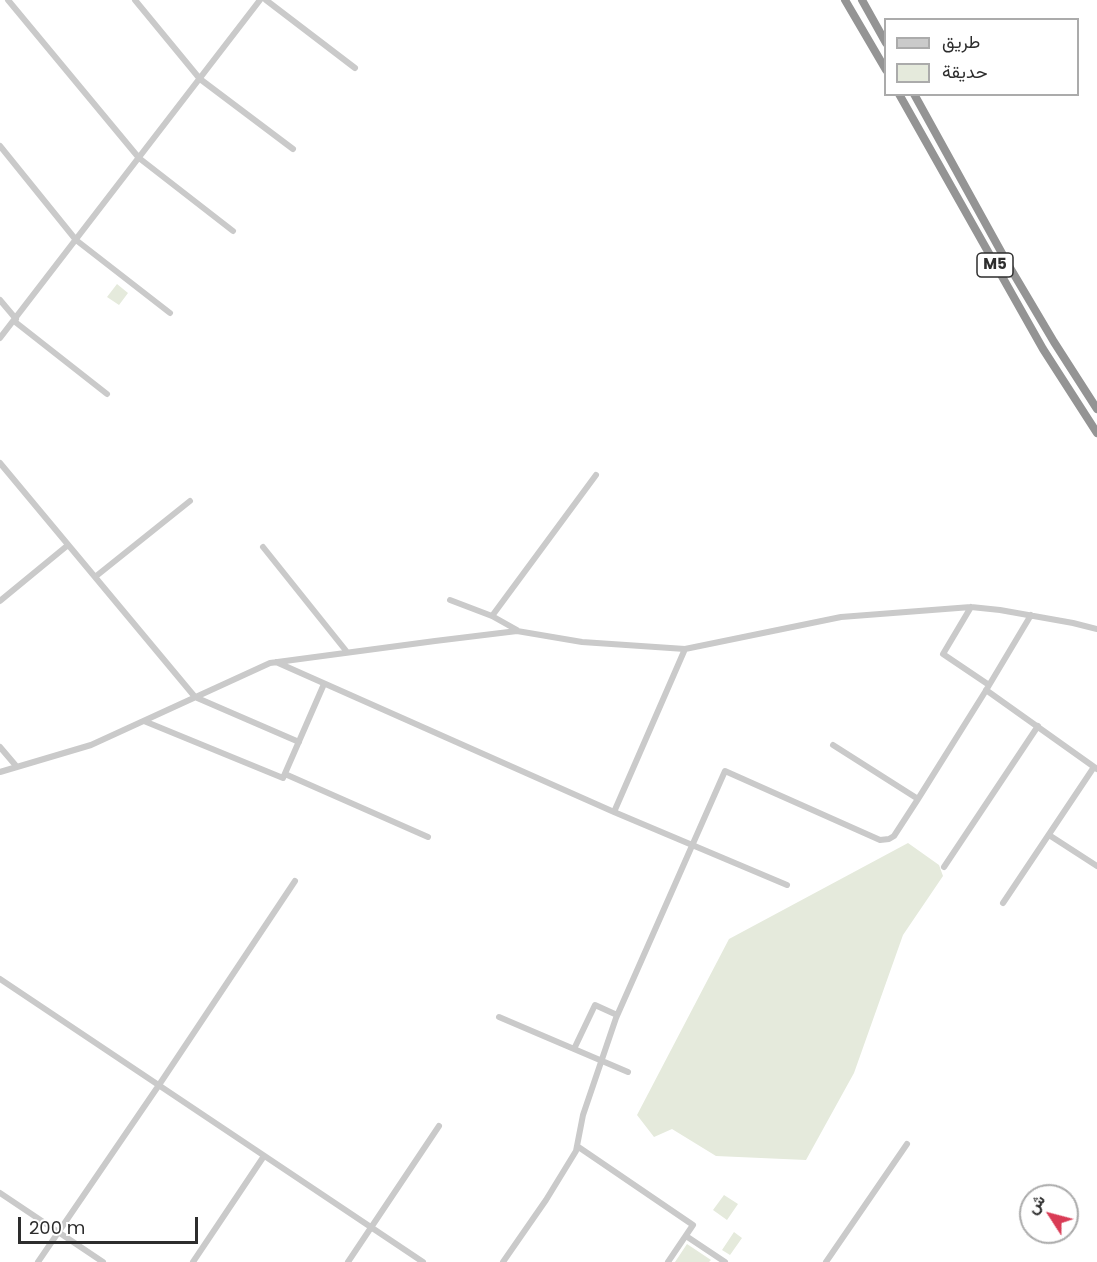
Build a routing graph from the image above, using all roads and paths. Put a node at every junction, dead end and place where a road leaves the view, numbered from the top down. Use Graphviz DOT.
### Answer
graph roads {
  1 [pos="8,0"];
  2 [pos="135,0"];
  3 [pos="260,0"];
  4 [pos="266,0"];
  5 [pos="845,0"];
  6 [pos="862,0"];
  7 [pos="884,41"];
  8 [pos="355,68"];
  9 [pos="884,68"];
  10 [pos="200,79"];
  11 [pos="900,96"];
  12 [pos="915,96"];
  13 [pos="0,146"];
  14 [pos="293,149"];
  15 [pos="139,158"];
  16 [pos="233,231"];
  17 [pos="76,240"];
  18 [pos="0,300"];
  19 [pos="170,313"];
  20 [pos="15,320"];
  21 [pos="0,338"];
  22 [pos="107,394"];
  23 [pos="1097,409"];
  24 [pos="1097,433"];
  25 [pos="0,463"];
  26 [pos="596,475"];
  27 [pos="190,501"];
  28 [pos="68,545"];
  29 [pos="263,547"];
  30 [pos="95,577"];
  31 [pos="450,600"];
  32 [pos="0,601"];
  33 [pos="971,608"];
  34 [pos="1031,615"];
  35 [pos="492,616"];
  36 [pos="1097,628"];
  37 [pos="518,631"];
  38 [pos="685,649"];
  39 [pos="347,652"];
  40 [pos="275,662"];
  41 [pos="324,684"];
  42 [pos="988,687"];
  43 [pos="195,697"];
  44 [pos="144,721"];
  45 [pos="1038,726"];
  46 [pos="299,742"];
  47 [pos="832,745"];
  48 [pos="0,747"];
  49 [pos="17,767"];
  50 [pos="1096,768"];
  51 [pos="0,772"];
  52 [pos="285,774"];
  53 [pos="918,799"];
  54 [pos="614,812"];
  55 [pos="1049,835"];
  56 [pos="428,837"];
  57 [pos="692,845"];
  58 [pos="944,867"];
  59 [pos="1097,867"];
  60 [pos="295,881"];
  61 [pos="787,885"];
  62 [pos="1003,903"];
  63 [pos="0,979"];
  64 [pos="617,1015"];
  65 [pos="499,1017"];
  66 [pos="574,1049"];
  67 [pos="601,1060"];
  68 [pos="628,1072"];
  69 [pos="159,1085"];
  70 [pos="439,1126"];
  71 [pos="907,1144"];
  72 [pos="577,1146"];
  73 [pos="264,1156"];
  74 [pos="0,1193"];
  75 [pos="371,1227"];
  76 [pos="59,1232"];
  77 [pos="686,1236"];
  78 [pos="38,1262"];
  79 [pos="103,1262"];
  80 [pos="193,1262"];
  81 [pos="348,1262"];
  82 [pos="423,1262"];
  83 [pos="503,1262"];
  84 [pos="668,1262"];
  85 [pos="725,1262"];
  86 [pos="826,1262"];
  1 -- 15 [label="street"];
  2 -- 10 [label="street"];
  3 -- 10 [label="street"];
  4 -- 8 [label="street"];
  5 -- 9 [label="highway"];
  6 -- 7 [label="highway"];
  10 -- 14 [label="street"];
  10 -- 15 [label="street"];
  11 -- 24 [label="highway, M5"];
  12 -- 23 [label="highway, M5"];
  13 -- 17 [label="street"];
  15 -- 16 [label="street"];
  15 -- 17 [label="street"];
  17 -- 19 [label="street"];
  17 -- 20 [label="street"];
  18 -- 20 [label="street"];
  20 -- 21 [label="street"];
  20 -- 22 [label="street"];
  25 -- 28 [label="street"];
  26 -- 35 [label="street"];
  27 -- 30 [label="street"];
  28 -- 30 [label="street"];
  28 -- 32 [label="street"];
  29 -- 39 [label="street"];
  30 -- 43 [label="street"];
  31 -- 35 [label="street"];
  33 -- 34 [label="street"];
  33 -- 38 [label="street"];
  33 -- 42 [label="street"];
  34 -- 36 [label="street"];
  34 -- 42 [label="street"];
  35 -- 37 [label="street"];
  37 -- 38 [label="street"];
  37 -- 39 [label="street"];
  38 -- 54 [label="street"];
  39 -- 40 [label="street"];
  40 -- 41 [label="street"];
  40 -- 43 [label="street"];
  41 -- 46 [label="street"];
  41 -- 54 [label="street"];
  42 -- 45 [label="street"];
  42 -- 53 [label="street"];
  43 -- 44 [label="street"];
  43 -- 46 [label="street"];
  44 -- 49 [label="street"];
  44 -- 52 [label="street"];
  45 -- 50 [label="street"];
  45 -- 58 [label="street"];
  46 -- 52 [label="street"];
  47 -- 53 [label="street"];
  48 -- 49 [label="street"];
  49 -- 51 [label="street"];
  50 -- 55 [label="street"];
  52 -- 56 [label="street"];
  53 -- 57 [label="street"];
  54 -- 57 [label="street"];
  55 -- 59 [label="street"];
  55 -- 62 [label="street"];
  57 -- 61 [label="street"];
  57 -- 64 [label="street"];
  60 -- 69 [label="street"];
  63 -- 69 [label="street"];
  64 -- 66 [label="street"];
  64 -- 67 [label="street"];
  65 -- 66 [label="street"];
  66 -- 67 [label="street"];
  67 -- 68 [label="street"];
  67 -- 72 [label="street"];
  69 -- 73 [label="street"];
  69 -- 76 [label="street"];
  70 -- 75 [label="street"];
  71 -- 86 [label="street"];
  72 -- 77 [label="street"];
  72 -- 83 [label="street"];
  73 -- 75 [label="street"];
  73 -- 80 [label="street"];
  74 -- 76 [label="street"];
  75 -- 81 [label="street"];
  75 -- 82 [label="street"];
  76 -- 78 [label="street"];
  76 -- 79 [label="street"];
  77 -- 84 [label="street"];
  77 -- 85 [label="street"];
}
